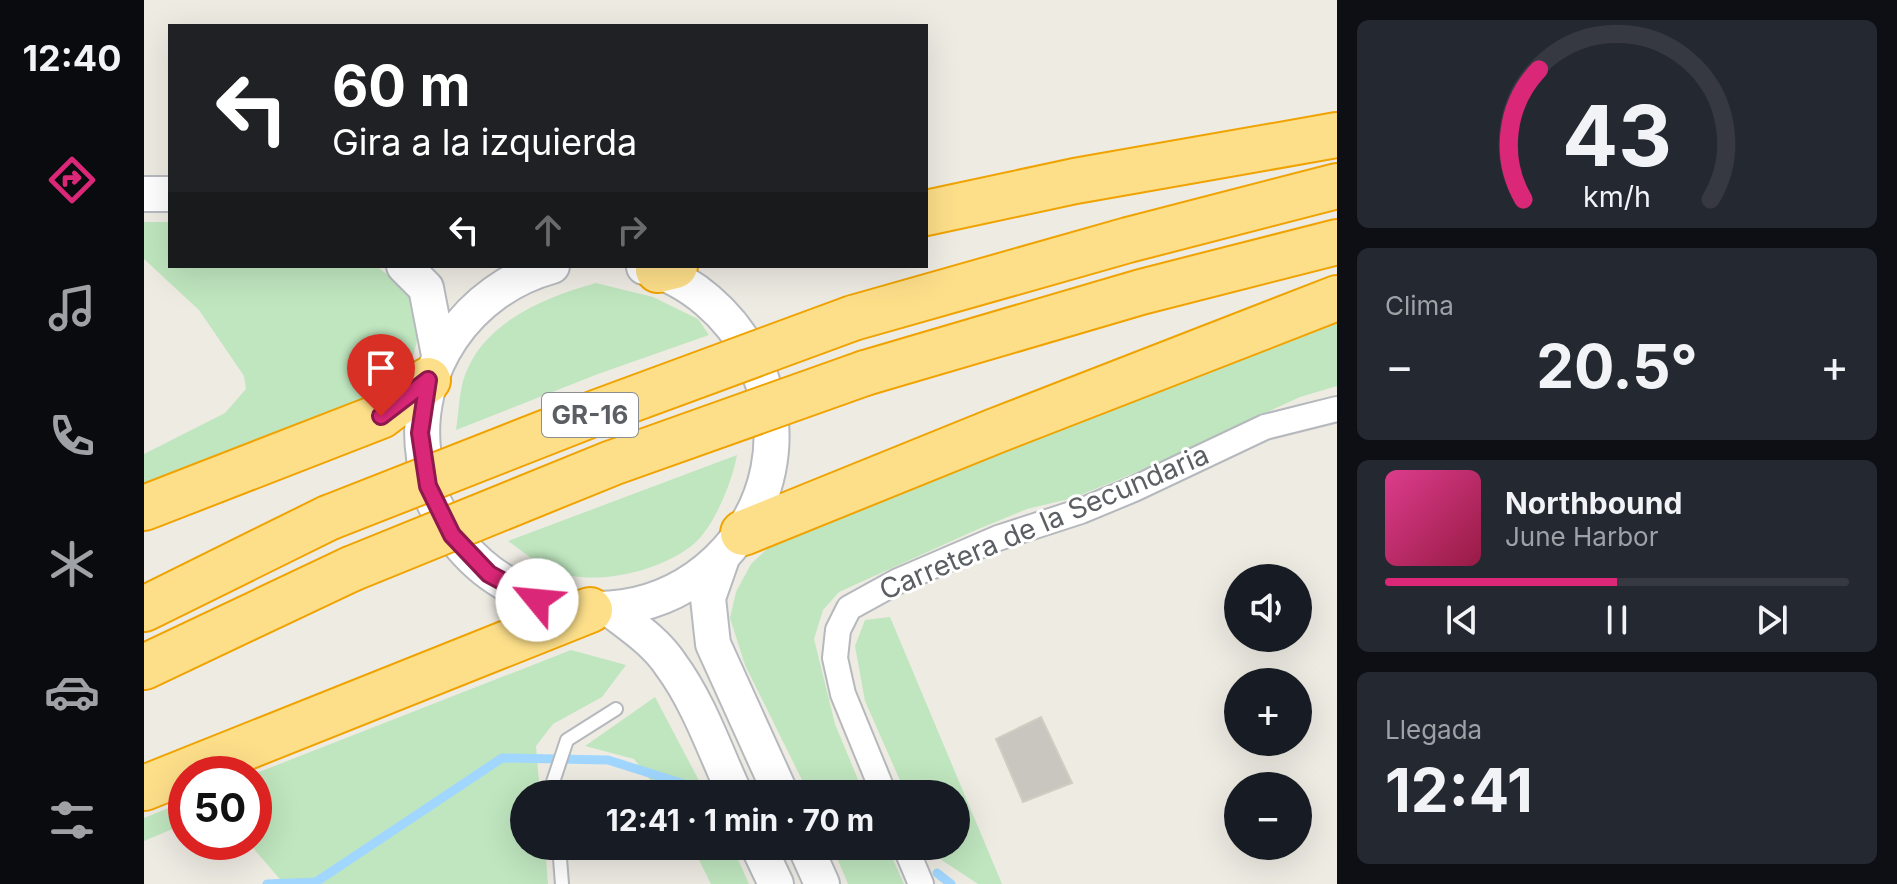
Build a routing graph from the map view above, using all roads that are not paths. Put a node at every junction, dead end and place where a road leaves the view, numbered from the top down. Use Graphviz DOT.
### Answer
graph roads {
  1 [pos="1337,135"];
  2 [pos="1337,186"];
  3 [pos="144,194"];
  4 [pos="168,194"];
  5 [pos="928,213"];
  6 [pos="1337,242"];
  7 [pos="406,268"];
  8 [pos="659,268"];
  9 [pos="542,269"];
  10 [pos="1337,298"];
  11 [pos="434,367"];
  12 [pos="1337,409"];
  13 [pos="144,508"];
  14 [pos="732,546"];
  15 [pos="144,609"];
  16 [pos="601,610"];
  17 [pos="144,667"];
  18 [pos="616,709"];
  19 [pos="554,780"];
  20 [pos="728,780"];
  21 [pos="775,780"];
  22 [pos="878,780"];
  23 [pos="144,788"];
  24 [pos="560,860"];
  25 [pos="765,860"];
  26 [pos="811,860"];
  27 [pos="911,860"];
  28 [pos="562,884"];
  29 [pos="776,884"];
  30 [pos="822,884"];
  31 [pos="921,884"];
  1 -- 5 [label="highway"];
  2 -- 15 [label="highway, GR-16, bridge"];
  3 -- 4 [label="main road"];
  6 -- 17 [label="highway, GR-16, bridge"];
  7 -- 11 [label="main road"];
  8 -- 14 [label="main road"];
  9 -- 11 [label="main road"];
  10 -- 14 [label="highway"];
  11 -- 13 [label="highway"];
  11 -- 16 [label="main road"];
  12 -- 22 [label="street, Carretera de la Secundaria"];
  14 -- 16 [label="main road"];
  14 -- 21 [label="main road"];
  16 -- 20 [label="main road"];
  16 -- 23 [label="highway"];
  18 -- 19 [label="lane"];
  24 -- 28 [label="lane"];
  25 -- 29 [label="main road"];
  26 -- 30 [label="main road"];
  27 -- 31 [label="street"];
}
